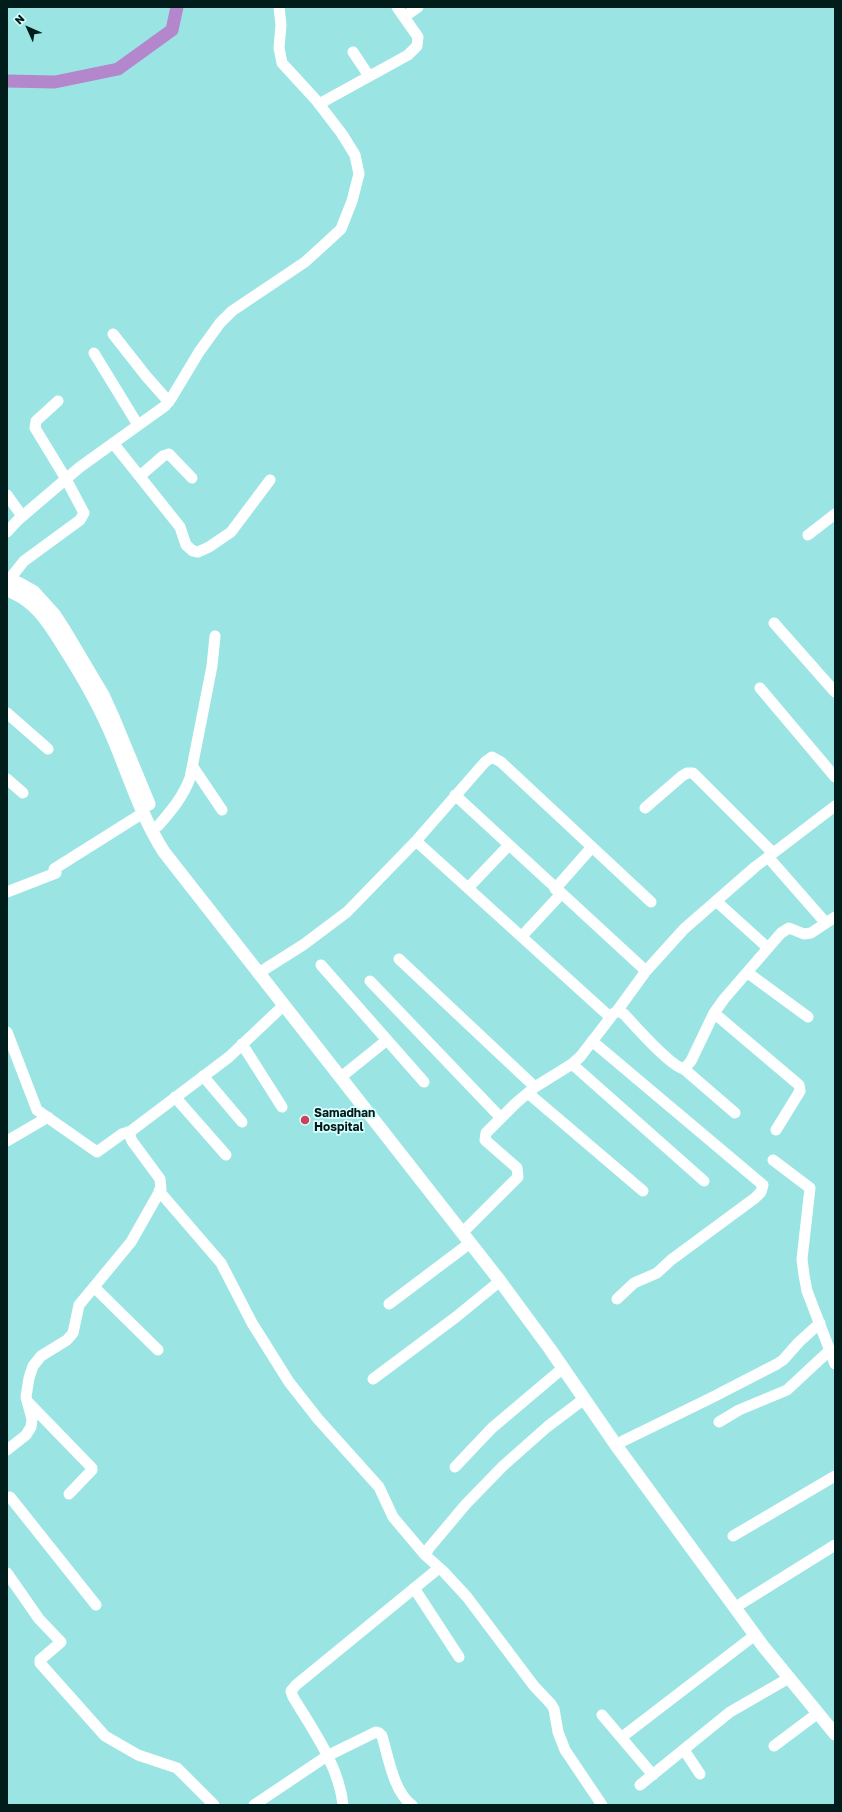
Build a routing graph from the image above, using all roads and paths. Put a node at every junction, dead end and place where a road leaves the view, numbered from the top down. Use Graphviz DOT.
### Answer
graph roads {
  1 [pos="279,7"];
  2 [pos="397,7"];
  3 [pos="418,7"];
  4 [pos="404,17"];
  5 [pos="353,52"];
  6 [pos="369,76"];
  7 [pos="319,104"];
  8 [pos="113,334"];
  9 [pos="94,353"];
  10 [pos="58,401"];
  11 [pos="169,402"];
  12 [pos="138,425"];
  13 [pos="113,443"];
  14 [pos="140,476"];
  15 [pos="192,478"];
  16 [pos="66,479"];
  17 [pos="270,480"];
  18 [pos="7,495"];
  19 [pos="835,514"];
  20 [pos="22,516"];
  21 [pos="7,532"];
  22 [pos="808,535"];
  23 [pos="7,584"];
  24 [pos="23,596"];
  25 [pos="7,598"];
  26 [pos="38,603"];
  27 [pos="774,623"];
  28 [pos="215,636"];
  29 [pos="760,688"];
  30 [pos="835,692"];
  31 [pos="7,714"];
  32 [pos="48,749"];
  33 [pos="193,767"];
  34 [pos="835,777"];
  35 [pos="7,779"];
  36 [pos="23,793"];
  37 [pos="455,795"];
  38 [pos="835,806"];
  39 [pos="645,808"];
  40 [pos="222,810"];
  41 [pos="143,813"];
  42 [pos="158,826"];
  43 [pos="416,841"];
  44 [pos="508,845"];
  45 [pos="592,847"];
  46 [pos="771,855"];
  47 [pos="468,888"];
  48 [pos="558,891"];
  49 [pos="7,892"];
  50 [pos="716,901"];
  51 [pos="651,902"];
  52 [pos="830,920"];
  53 [pos="522,936"];
  54 [pos="768,948"];
  55 [pos="399,959"];
  56 [pos="321,965"];
  57 [pos="265,969"];
  58 [pos="646,971"];
  59 [pos="748,973"];
  60 [pos="370,981"];
  61 [pos="284,1006"];
  62 [pos="714,1013"];
  63 [pos="614,1014"];
  64 [pos="808,1017"];
  65 [pos="7,1032"];
  66 [pos="387,1040"];
  67 [pos="592,1041"];
  68 [pos="242,1044"];
  69 [pos="572,1064"];
  70 [pos="684,1070"];
  71 [pos="346,1073"];
  72 [pos="203,1076"];
  73 [pos="424,1082"];
  74 [pos="532,1090"];
  75 [pos="175,1097"];
  76 [pos="282,1106"];
  77 [pos="736,1113"];
  78 [pos="500,1117"];
  79 [pos="48,1118"];
  80 [pos="242,1122"];
  81 [pos="776,1130"];
  82 [pos="131,1131"];
  83 [pos="7,1141"];
  84 [pos="226,1156"];
  85 [pos="773,1160"];
  86 [pos="704,1181"];
  87 [pos="159,1191"];
  88 [pos="643,1192"];
  89 [pos="467,1228"];
  90 [pos="470,1243"];
  91 [pos="500,1281"];
  92 [pos="94,1287"];
  93 [pos="617,1299"];
  94 [pos="389,1304"];
  95 [pos="820,1323"];
  96 [pos="553,1347"];
  97 [pos="158,1350"];
  98 [pos="830,1350"];
  99 [pos="835,1364"];
  100 [pos="563,1368"];
  101 [pos="373,1379"];
  102 [pos="584,1399"];
  103 [pos="27,1400"];
  104 [pos="719,1422"];
  105 [pos="623,1441"];
  106 [pos="7,1450"];
  107 [pos="455,1467"];
  108 [pos="835,1476"];
  109 [pos="69,1494"];
  110 [pos="8,1496"];
  111 [pos="733,1536"];
  112 [pos="835,1545"];
  113 [pos="425,1555"];
  114 [pos="439,1568"];
  115 [pos="7,1573"];
  116 [pos="414,1588"];
  117 [pos="742,1603"];
  118 [pos="96,1605"];
  119 [pos="756,1635"];
  120 [pos="459,1657"];
  121 [pos="789,1678"];
  122 [pos="818,1713"];
  123 [pos="602,1715"];
  124 [pos="835,1720"];
  125 [pos="835,1734"];
  126 [pos="622,1736"];
  127 [pos="774,1746"];
  128 [pos="684,1750"];
  129 [pos="327,1756"];
  130 [pos="700,1774"];
  131 [pos="653,1775"];
  132 [pos="640,1785"];
  133 [pos="214,1805"];
  134 [pos="254,1805"];
  135 [pos="343,1805"];
  136 [pos="412,1805"];
  137 [pos="602,1805"];
  1 -- 7 [label="street"];
  2 -- 4 [label="street"];
  3 -- 4 [label="street"];
  4 -- 6 [label="street"];
  5 -- 6 [label="street"];
  6 -- 7 [label="street"];
  7 -- 11 [label="street"];
  8 -- 11 [label="street"];
  9 -- 12 [label="street"];
  10 -- 16 [label="street"];
  11 -- 12 [label="street"];
  12 -- 13 [label="street"];
  13 -- 14 [label="street"];
  13 -- 16 [label="street"];
  14 -- 15 [label="street"];
  14 -- 17 [label="street"];
  16 -- 20 [label="street"];
  16 -- 23 [label="street"];
  18 -- 20 [label="street"];
  19 -- 22 [label="street"];
  20 -- 21 [label="street"];
  23 -- 24 [label="main road"];
  23 -- 26 [label="main road"];
  24 -- 25 [label="main road"];
  24 -- 26 [label="main road"];
  26 -- 41 [label="main road"];
  26 -- 42 [label="main road"];
  27 -- 30 [label="street"];
  28 -- 33 [label="street"];
  29 -- 34 [label="street"];
  31 -- 32 [label="street"];
  33 -- 40 [label="street"];
  33 -- 42 [label="street"];
  35 -- 36 [label="street"];
  37 -- 43 [label="street"];
  37 -- 44 [label="street"];
  37 -- 45 [label="street"];
  38 -- 46 [label="street"];
  39 -- 46 [label="street"];
  41 -- 49 [label="street"];
  41 -- 61 [label="main road"];
  42 -- 57 [label="main road"];
  43 -- 47 [label="street"];
  43 -- 57 [label="street"];
  44 -- 47 [label="street"];
  44 -- 48 [label="street"];
  45 -- 48 [label="street"];
  45 -- 51 [label="street"];
  46 -- 50 [label="street"];
  46 -- 52 [label="street"];
  47 -- 53 [label="street"];
  48 -- 53 [label="street"];
  48 -- 58 [label="street"];
  50 -- 54 [label="street"];
  50 -- 58 [label="street"];
  52 -- 54 [label="street"];
  53 -- 63 [label="street"];
  54 -- 59 [label="street"];
  55 -- 74 [label="street"];
  56 -- 66 [label="street"];
  57 -- 71 [label="main road"];
  58 -- 63 [label="street"];
  59 -- 62 [label="street"];
  59 -- 64 [label="street"];
  60 -- 78 [label="street"];
  61 -- 68 [label="street"];
  61 -- 90 [label="main road"];
  62 -- 70 [label="street"];
  62 -- 81 [label="street"];
  63 -- 67 [label="street"];
  63 -- 70 [label="street"];
  65 -- 79 [label="street"];
  66 -- 71 [label="street"];
  66 -- 73 [label="street"];
  67 -- 69 [label="street"];
  67 -- 93 [label="street"];
  68 -- 72 [label="street"];
  68 -- 76 [label="street"];
  69 -- 74 [label="street"];
  69 -- 86 [label="street"];
  70 -- 77 [label="street"];
  71 -- 89 [label="main road"];
  72 -- 75 [label="street"];
  72 -- 80 [label="street"];
  74 -- 78 [label="street"];
  74 -- 88 [label="street"];
  75 -- 82 [label="street"];
  75 -- 84 [label="street"];
  78 -- 89 [label="street"];
  79 -- 82 [label="street"];
  79 -- 83 [label="street"];
  82 -- 87 [label="street"];
  85 -- 95 [label="street"];
  87 -- 92 [label="street"];
  87 -- 113 [label="street"];
  89 -- 96 [label="main road"];
  90 -- 91 [label="main road"];
  90 -- 94 [label="street"];
  91 -- 96 [label="main road"];
  91 -- 101 [label="street"];
  92 -- 97 [label="street"];
  92 -- 103 [label="street"];
  95 -- 98 [label="street"];
  95 -- 105 [label="street"];
  96 -- 100 [label="main road"];
  96 -- 105 [label="main road"];
  98 -- 99 [label="street"];
  98 -- 104 [label="street"];
  100 -- 102 [label="main road"];
  100 -- 107 [label="street"];
  102 -- 113 [label="street"];
  102 -- 119 [label="main road"];
  103 -- 106 [label="street"];
  103 -- 109 [label="street"];
  105 -- 117 [label="main road"];
  108 -- 111 [label="street"];
  110 -- 118 [label="street"];
  112 -- 117 [label="street"];
  113 -- 114 [label="street"];
  114 -- 116 [label="street"];
  114 -- 137 [label="street"];
  115 -- 133 [label="street"];
  116 -- 120 [label="street"];
  116 -- 129 [label="street"];
  117 -- 124 [label="main road"];
  119 -- 121 [label="main road"];
  119 -- 126 [label="street"];
  121 -- 122 [label="main road"];
  121 -- 128 [label="street"];
  122 -- 125 [label="main road"];
  122 -- 127 [label="street"];
  123 -- 126 [label="street"];
  126 -- 131 [label="street"];
  128 -- 130 [label="street"];
  128 -- 131 [label="street"];
  129 -- 134 [label="street"];
  129 -- 135 [label="street"];
  129 -- 136 [label="street"];
  131 -- 132 [label="street"];
}
